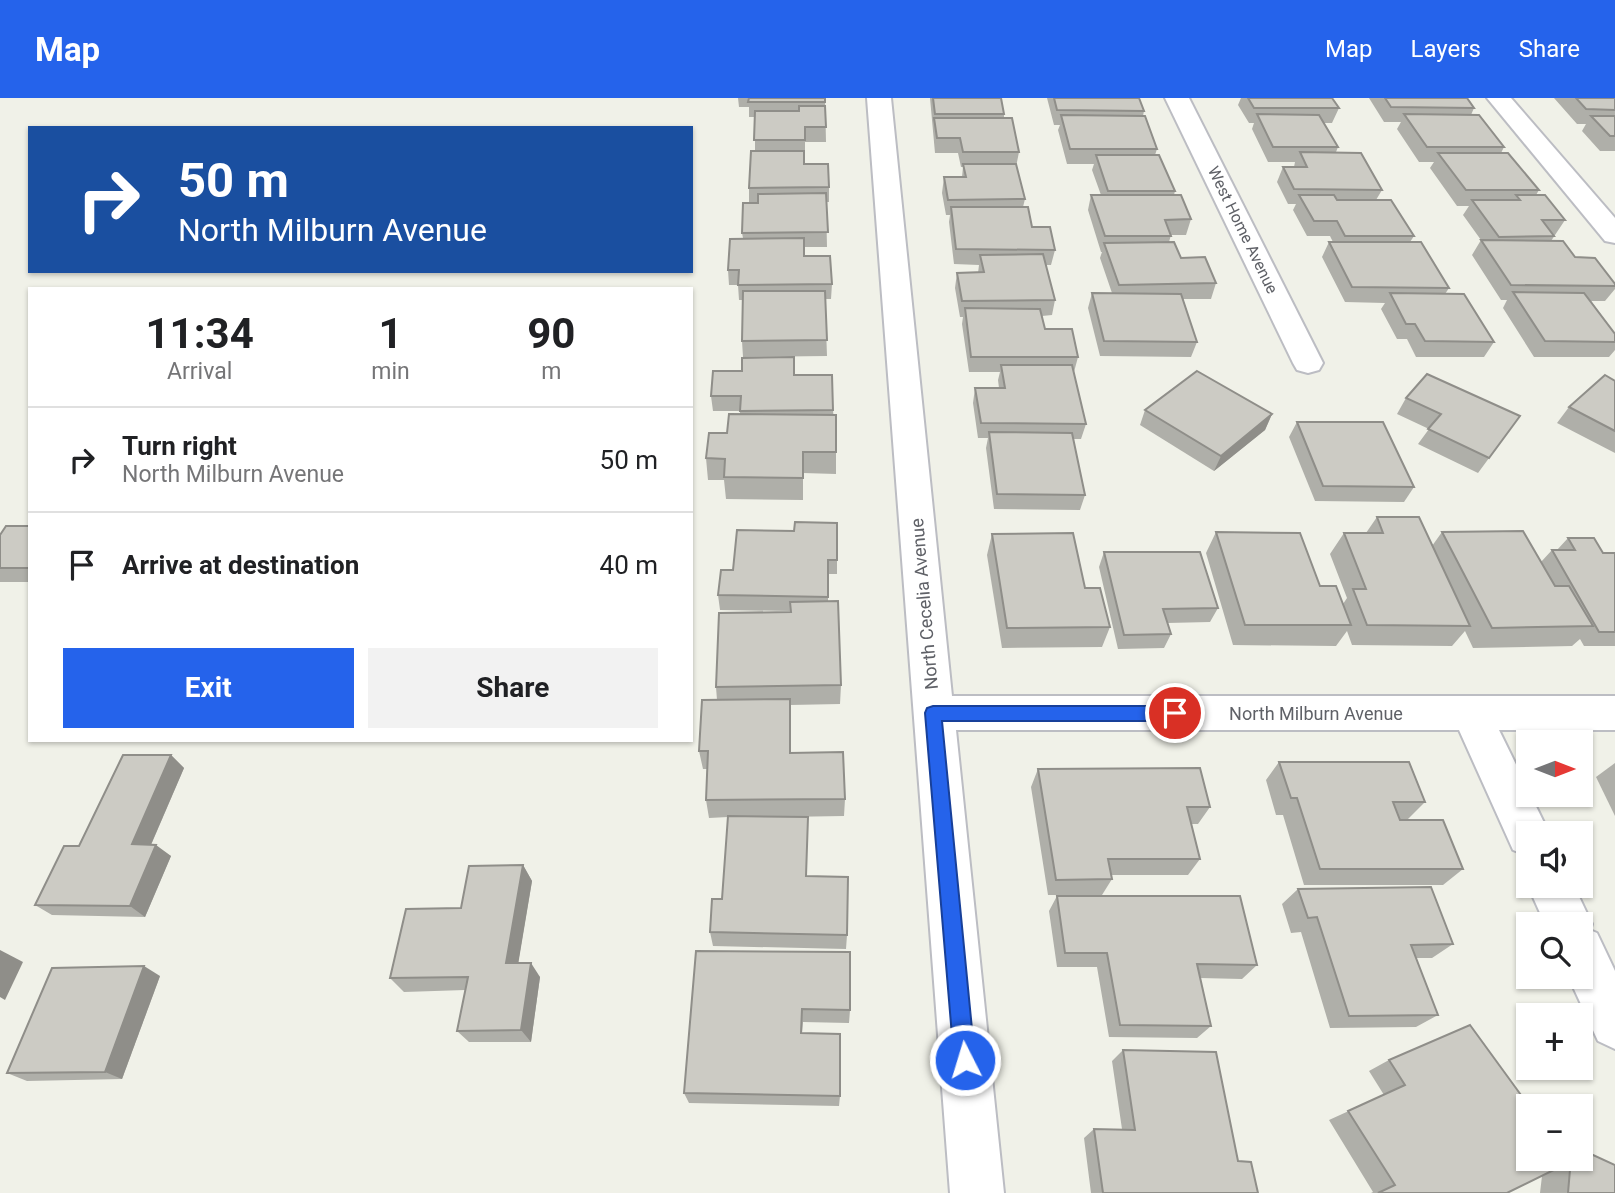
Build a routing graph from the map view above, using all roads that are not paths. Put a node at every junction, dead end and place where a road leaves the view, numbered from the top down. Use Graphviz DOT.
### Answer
graph roads {
  1 [pos="879,98"];
  2 [pos="1177,98"];
  3 [pos="1499,98"];
  4 [pos="1615,235"];
  5 [pos="1308,363"];
  6 [pos="933,713"];
  7 [pos="1471,713"];
  8 [pos="1615,713"];
  9 [pos="1521,821"];
  10 [pos="1593,977"];
  11 [pos="1615,1024"];
  12 [pos="977,1193"];
  1 -- 6 [label="street, North Cecelia Avenue"];
  2 -- 5 [label="street, West Home Avenue"];
  3 -- 4 [label="street"];
  6 -- 7 [label="street, North Milburn Avenue"];
  6 -- 12 [label="street, North Cecelia Avenue"];
  7 -- 8 [label="street, North Milburn Avenue"];
  7 -- 9 [label="street"];
  10 -- 11 [label="street"];
}
